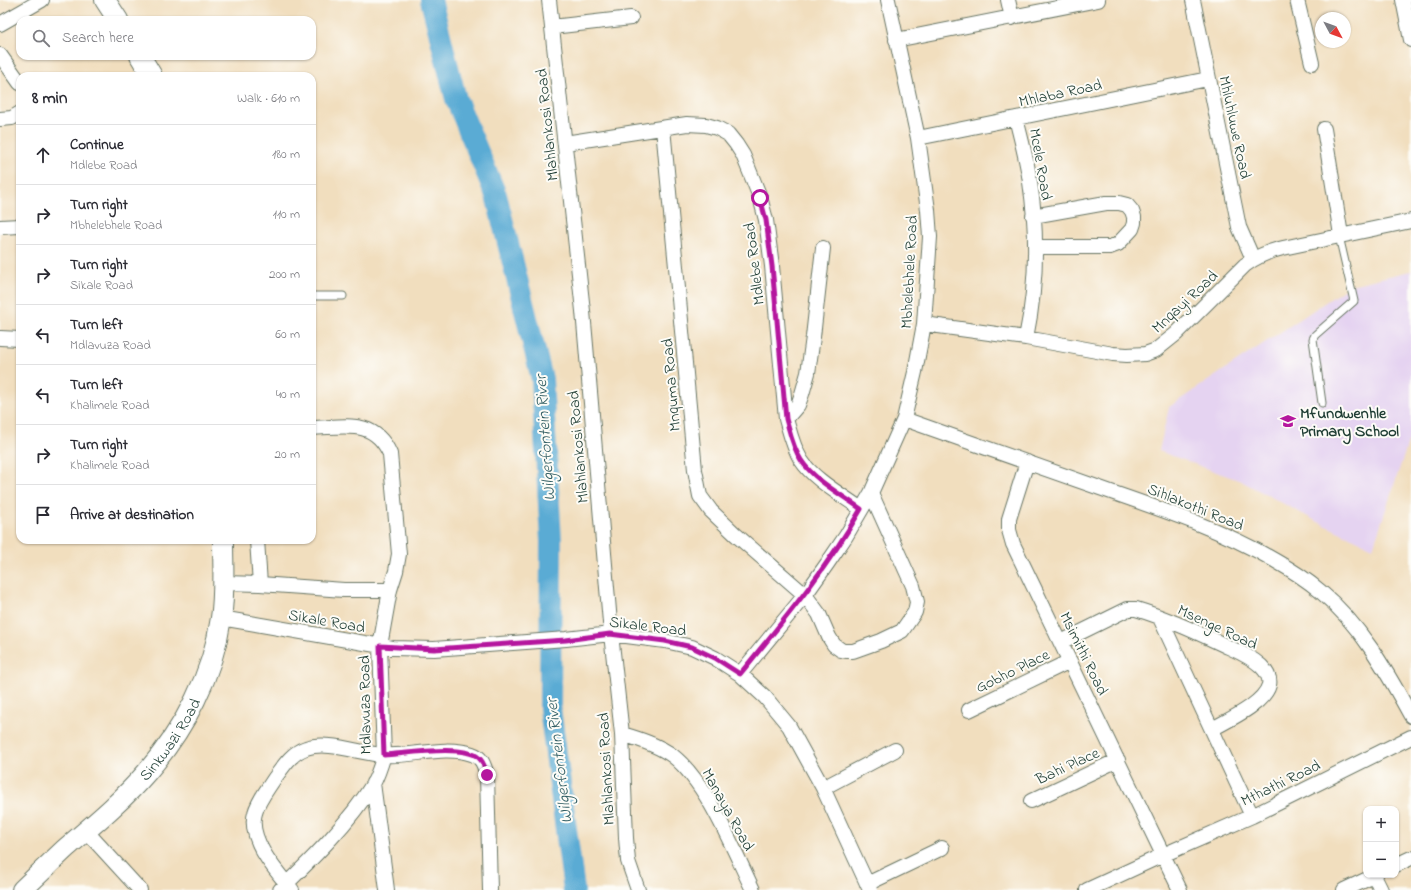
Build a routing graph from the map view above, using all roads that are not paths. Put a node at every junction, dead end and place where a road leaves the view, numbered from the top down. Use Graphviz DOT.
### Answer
graph roads {
  1 [pos="42,0"];
  2 [pos="106,0"];
  3 [pos="549,0"];
  4 [pos="888,0"];
  5 [pos="1008,0"];
  6 [pos="1098,0"];
  7 [pos="1193,0"];
  8 [pos="1296,0"];
  9 [pos="1403,0"];
  10 [pos="116,16"];
  11 [pos="631,18"];
  12 [pos="1012,18"];
  13 [pos="0,24"];
  14 [pos="552,27"];
  15 [pos="896,40"];
  16 [pos="1411,40"];
  17 [pos="0,55"];
  18 [pos="142,60"];
  19 [pos="1312,63"];
  20 [pos="150,72"];
  21 [pos="16,77"];
  22 [pos="1208,79"];
  23 [pos="16,116"];
  24 [pos="1016,118"];
  25 [pos="0,119"];
  26 [pos="663,128"];
  27 [pos="1324,129"];
  28 [pos="918,138"];
  29 [pos="566,143"];
  30 [pos="1033,216"];
  31 [pos="1411,222"];
  32 [pos="16,226"];
  33 [pos="0,227"];
  34 [pos="1340,236"];
  35 [pos="1035,247"];
  36 [pos="823,248"];
  37 [pos="1253,259"];
  38 [pos="316,296"];
  39 [pos="344,296"];
  40 [pos="924,324"];
  41 [pos="0,338"];
  42 [pos="1026,338"];
  43 [pos="16,339"];
  44 [pos="1322,403"];
  45 [pos="786,419"];
  46 [pos="904,419"];
  47 [pos="316,428"];
  48 [pos="1027,462"];
  49 [pos="870,493"];
  50 [pos="861,509"];
  51 [pos="223,544"];
  52 [pos="257,544"];
  53 [pos="224,583"];
  54 [pos="260,584"];
  55 [pos="390,590"];
  56 [pos="805,595"];
  57 [pos="221,618"];
  58 [pos="1160,618"];
  59 [pos="610,634"];
  60 [pos="1061,642"];
  61 [pos="380,646"];
  62 [pos="1070,661"];
  63 [pos="740,674"];
  64 [pos="969,710"];
  65 [pos="1411,716"];
  66 [pos="1212,729"];
  67 [pos="622,734"];
  68 [pos="1411,737"];
  69 [pos="895,750"];
  70 [pos="384,755"];
  71 [pos="1118,760"];
  72 [pos="373,783"];
  73 [pos="823,788"];
  74 [pos="1031,801"];
  75 [pos="1252,816"];
  76 [pos="86,831"];
  77 [pos="942,848"];
  78 [pos="1163,855"];
  79 [pos="1411,858"];
  80 [pos="1399,864"];
  81 [pos="1371,878"];
  82 [pos="1376,878"];
  83 [pos="869,887"];
  84 [pos="286,888"];
  85 [pos="22,890"];
  86 [pos="140,890"];
  87 [pos="387,890"];
  88 [pos="490,890"];
  89 [pos="638,890"];
  90 [pos="753,890"];
  91 [pos="1087,890"];
  92 [pos="1180,890"];
  93 [pos="1344,890"];
  94 [pos="1381,890"];
  1 -- 13 [label="street"];
  2 -- 10 [label="street"];
  3 -- 14 [label="street, Mlahlankosi Road"];
  4 -- 15 [label="street, Mbhelebhele Road"];
  5 -- 12 [label="street"];
  6 -- 12 [label="street"];
  7 -- 22 [label="street, Mhluhluwe Road"];
  8 -- 19 [label="street"];
  9 -- 16 [label="street"];
  11 -- 14 [label="street"];
  12 -- 15 [label="street"];
  14 -- 29 [label="street, Mlahlankosi Road"];
  15 -- 28 [label="street, Mbhelebhele Road"];
  17 -- 21 [label="street"];
  18 -- 20 [label="street"];
  22 -- 24 [label="street, Mhlaba Road"];
  22 -- 37 [label="street, Mhluhluwe Road"];
  23 -- 25 [label="street"];
  24 -- 28 [label="street, Mhlaba Road"];
  24 -- 30 [label="street, Mcele Road"];
  26 -- 29 [label="street, Mdlebe Road"];
  26 -- 45 [label="street, Mdlebe Road"];
  26 -- 56 [label="street, Mnquma Road"];
  27 -- 34 [label="street"];
  28 -- 40 [label="street, Mbhelebhele Road"];
  29 -- 59 [label="street, Mlahlankosi Road"];
  30 -- 35 [label="street, Mcele Road"];
  30 -- 35 [label="street, Mcele Road"];
  31 -- 34 [label="street, Mnqayi Road"];
  32 -- 33 [label="street"];
  34 -- 37 [label="street, Mnqayi Road"];
  34 -- 44 [label="lane"];
  35 -- 42 [label="street, Mcele Road"];
  36 -- 45 [label="street"];
  37 -- 42 [label="street, Mnqayi Road"];
  38 -- 39 [label="lane"];
  40 -- 42 [label="street, Mnqayi Road"];
  40 -- 46 [label="street, Mbhelebhele Road"];
  41 -- 43 [label="street"];
  45 -- 50 [label="street, Mdlebe Road"];
  46 -- 48 [label="street, Sihlakothi Road"];
  46 -- 49 [label="street, Mbhelebhele Road"];
  47 -- 55 [label="street, Mdlavuza Road"];
  48 -- 60 [label="street, Msimithi Road"];
  48 -- 65 [label="street, Sihlakothi Road"];
  49 -- 50 [label="street, Mbhelebhele Road"];
  49 -- 56 [label="street"];
  50 -- 56 [label="street, Mbhelebhele Road"];
  51 -- 53 [label="street, Sinkwazi Road"];
  52 -- 54 [label="street"];
  53 -- 54 [label="street"];
  53 -- 57 [label="street, Sinkwazi Road"];
  54 -- 55 [label="street"];
  55 -- 61 [label="street, Mdlavuza Road"];
  56 -- 63 [label="street, Mbhelebhele Road"];
  57 -- 61 [label="street, Sikale Road"];
  57 -- 76 [label="street, Sinkwazi Road"];
  58 -- 60 [label="street, Msenge Road"];
  58 -- 66 [label="street, Msenge Road"];
  58 -- 66 [label="street, Msenge Road"];
  59 -- 61 [label="street, Sikale Road"];
  59 -- 63 [label="street, Sikale Road"];
  59 -- 67 [label="street, Mlahlankosi Road"];
  60 -- 62 [label="street, Msimithi Road"];
  61 -- 70 [label="street, Mdlavuza Road"];
  62 -- 64 [label="street, Gobho Place"];
  62 -- 71 [label="street, Msimithi Road"];
  63 -- 73 [label="street, Sikale Road"];
  66 -- 75 [label="street, Msenge Road"];
  67 -- 89 [label="street, Mlahlankosi Road"];
  67 -- 90 [label="street, Manaya Road"];
  68 -- 75 [label="street, Mthathi Road"];
  69 -- 73 [label="street"];
  70 -- 72 [label="street, Mdlavuza Road"];
  70 -- 84 [label="street"];
  70 -- 88 [label="street"];
  71 -- 74 [label="street, Bahi Place"];
  71 -- 78 [label="street, Msimithi Road"];
  72 -- 84 [label="street, Mdlavuza Road"];
  72 -- 87 [label="street"];
  73 -- 83 [label="street, Sikale Road"];
  75 -- 78 [label="street, Mthathi Road"];
  76 -- 85 [label="street, Sinkwazi Road"];
  76 -- 86 [label="street"];
  77 -- 83 [label="street"];
  78 -- 91 [label="street, Mthathi Road"];
  78 -- 92 [label="street, Msimithi Road"];
  79 -- 80 [label="street"];
  81 -- 93 [label="street"];
  82 -- 94 [label="street"];
}
